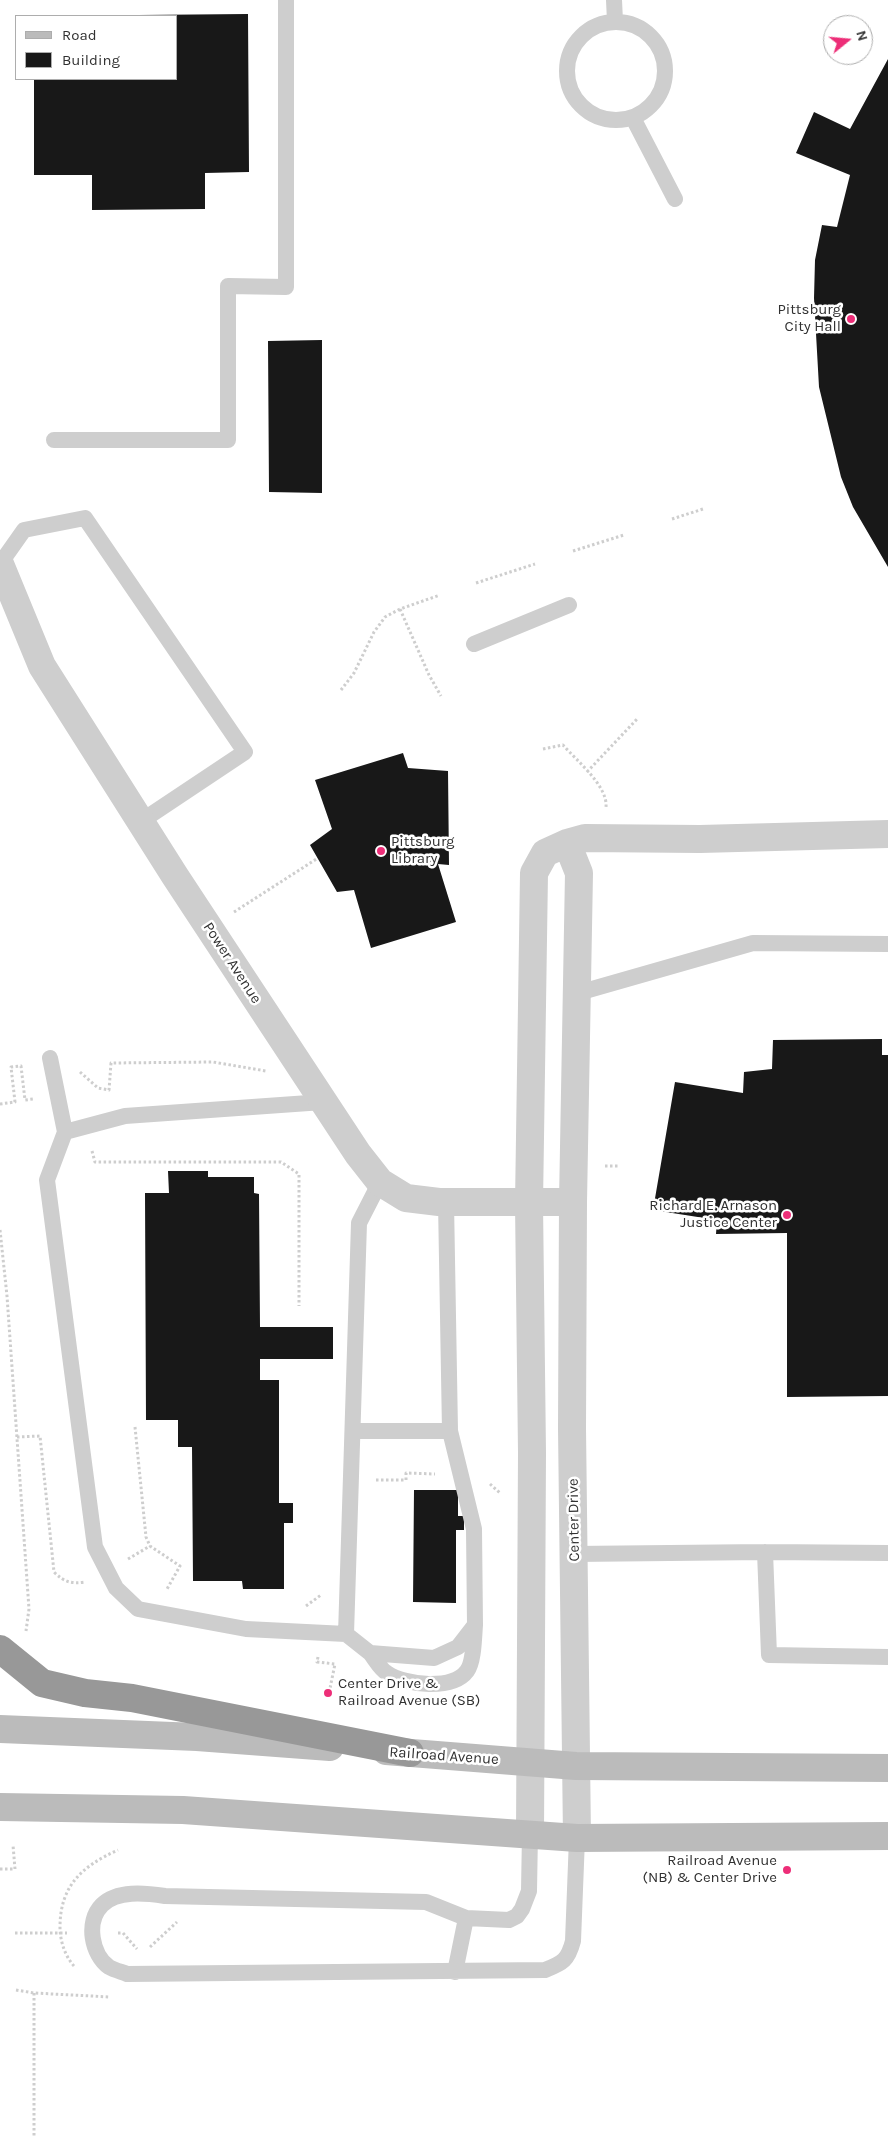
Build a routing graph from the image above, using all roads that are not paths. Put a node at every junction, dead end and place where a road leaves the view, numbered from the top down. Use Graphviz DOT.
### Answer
graph roads {
  1 [pos="286,0"];
  2 [pos="614,0"];
  3 [pos="614,21"];
  4 [pos="633,118"];
  5 [pos="675,199"];
  6 [pos="54,440"];
  7 [pos="0,564"];
  8 [pos="569,605"];
  9 [pos="474,644"];
  10 [pos="140,822"];
  11 [pos="888,834"];
  12 [pos="567,843"];
  13 [pos="888,944"];
  14 [pos="578,993"];
  15 [pos="50,1058"];
  16 [pos="323,1102"];
  17 [pos="65,1132"];
  18 [pos="380,1182"];
  19 [pos="446,1202"];
  20 [pos="529,1202"];
  21 [pos="573,1202"];
  22 [pos="352,1431"];
  23 [pos="450,1431"];
  24 [pos="765,1552"];
  25 [pos="888,1553"];
  26 [pos="574,1554"];
  27 [pos="475,1625"];
  28 [pos="346,1634"];
  29 [pos="0,1649"];
  30 [pos="370,1653"];
  31 [pos="888,1657"];
  32 [pos="0,1729"];
  33 [pos="410,1753"];
  34 [pos="529,1762"];
  35 [pos="576,1766"];
  36 [pos="888,1768"];
  37 [pos="0,1808"];
  38 [pos="530,1834"];
  39 [pos="888,1836"];
  40 [pos="577,1838"];
  41 [pos="466,1918"];
  42 [pos="455,1972"];
  1 -- 6 [label="lane"];
  2 -- 3 [label="lane"];
  3 -- 4 [label="lane"];
  3 -- 4 [label="lane"];
  4 -- 5 [label="lane"];
  7 -- 10 [label="street, Power Avenue"];
  7 -- 10 [label="lane"];
  8 -- 9 [label="lane"];
  10 -- 16 [label="street, Power Avenue"];
  11 -- 12 [label="street"];
  12 -- 14 [label="street, Center Drive"];
  12 -- 20 [label="street"];
  13 -- 14 [label="lane"];
  14 -- 21 [label="street, Center Drive"];
  15 -- 17 [label="lane"];
  16 -- 17 [label="lane"];
  16 -- 18 [label="street, Power Avenue"];
  17 -- 28 [label="lane"];
  18 -- 19 [label="street, Power Avenue"];
  18 -- 22 [label="lane"];
  19 -- 20 [label="street, Power Avenue"];
  19 -- 23 [label="lane"];
  20 -- 21 [label="street, Power Avenue"];
  20 -- 34 [label="street"];
  21 -- 26 [label="street, Center Drive"];
  22 -- 23 [label="lane"];
  22 -- 28 [label="lane"];
  23 -- 27 [label="lane"];
  24 -- 25 [label="lane"];
  24 -- 26 [label="lane"];
  24 -- 31 [label="lane"];
  26 -- 35 [label="street, Center Drive"];
  27 -- 30 [label="lane"];
  27 -- 30 [label="lane"];
  28 -- 30 [label="lane"];
  29 -- 33 [label="highway"];
  32 -- 33 [label="main road, Railroad Avenue"];
  33 -- 34 [label="main road, Railroad Avenue"];
  34 -- 35 [label="main road, Railroad Avenue"];
  34 -- 38 [label="street"];
  35 -- 36 [label="main road, Railroad Avenue"];
  35 -- 40 [label="street, Center Drive"];
  37 -- 38 [label="main road"];
  38 -- 40 [label="main road"];
  38 -- 41 [label="lane"];
  39 -- 40 [label="main road"];
  40 -- 42 [label="lane"];
  41 -- 42 [label="lane"];
  41 -- 42 [label="lane"];
}
